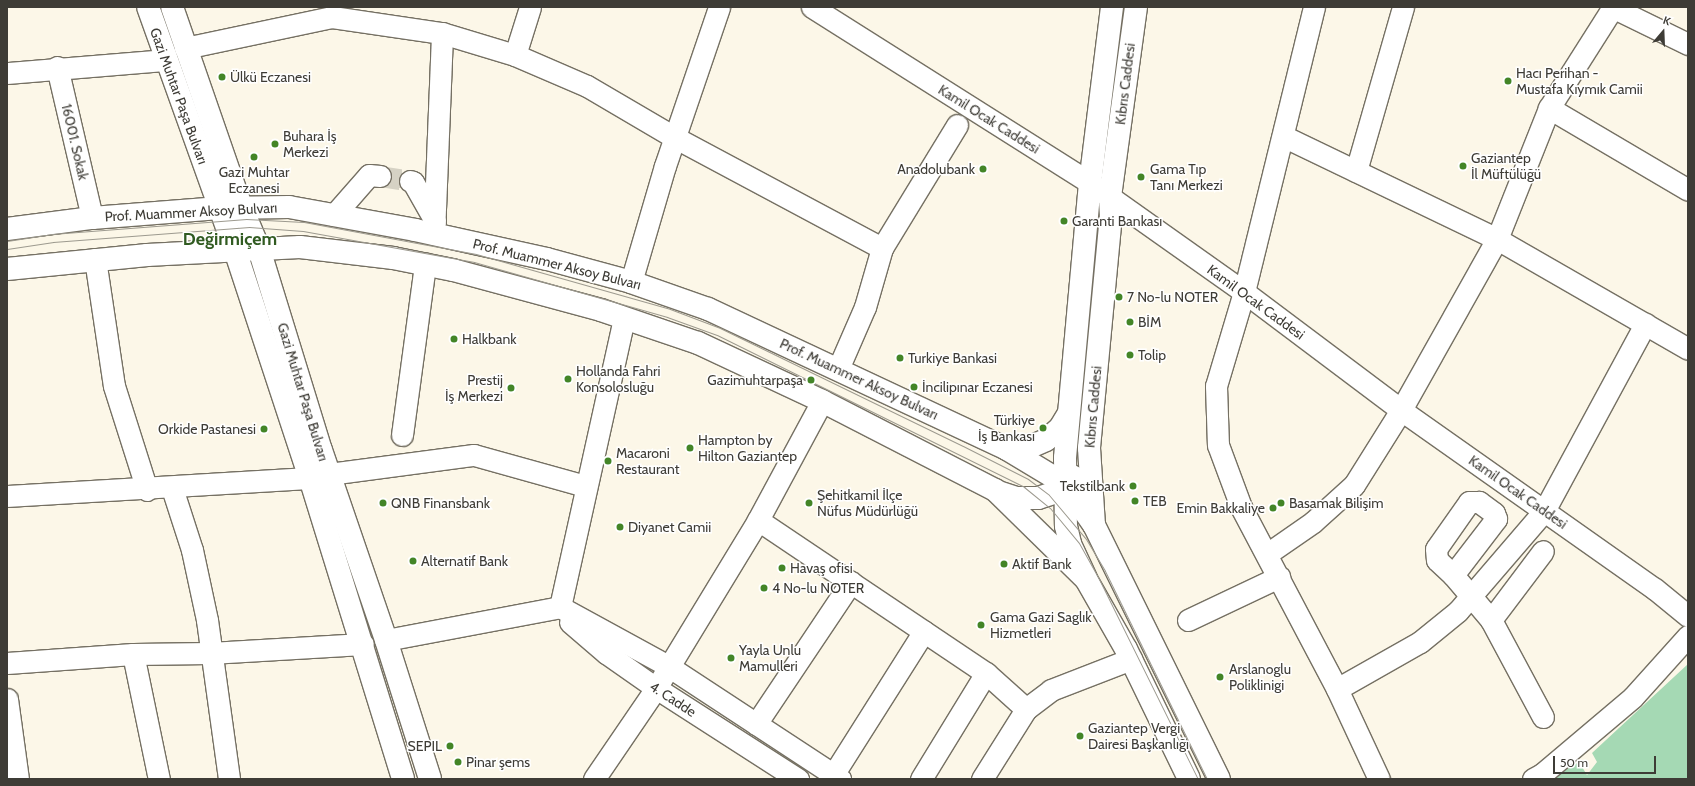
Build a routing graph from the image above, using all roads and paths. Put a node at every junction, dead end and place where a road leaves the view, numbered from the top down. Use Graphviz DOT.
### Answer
graph roads {
  1 [pos="148,7"];
  2 [pos="172,7"];
  3 [pos="530,7"];
  4 [pos="719,7"];
  5 [pos="812,7"];
  6 [pos="1112,7"];
  7 [pos="1136,7"];
  8 [pos="1314,7"];
  9 [pos="1403,7"];
  10 [pos="1613,7"];
  11 [pos="332,12"];
  12 [pos="442,32"];
  13 [pos="1688,44"];
  14 [pos="185,48"];
  15 [pos="515,56"];
  16 [pos="165,60"];
  17 [pos="57,67"];
  18 [pos="7,73"];
  19 [pos="1549,108"];
  20 [pos="957,125"];
  21 [pos="1283,136"];
  22 [pos="674,137"];
  23 [pos="1356,171"];
  24 [pos="380,176"];
  25 [pos="410,181"];
  26 [pos="1090,183"];
  27 [pos="1688,190"];
  28 [pos="1110,198"];
  29 [pos="231,207"];
  30 [pos="334,215"];
  31 [pos="92,218"];
  32 [pos="435,228"];
  33 [pos="7,229"];
  34 [pos="1497,239"];
  35 [pos="882,248"];
  36 [pos="259,249"];
  37 [pos="235,250"];
  38 [pos="95,259"];
  39 [pos="425,264"];
  40 [pos="7,269"];
  41 [pos="631,282"];
  42 [pos="1244,292"];
  43 [pos="624,318"];
  44 [pos="1645,324"];
  45 [pos="1688,349"];
  46 [pos="838,369"];
  47 [pos="822,401"];
  48 [pos="1401,410"];
  49 [pos="1069,413"];
  50 [pos="402,435"];
  51 [pos="1089,448"];
  52 [pos="1007,449"];
  53 [pos="319,476"];
  54 [pos="1065,484"];
  55 [pos="585,486"];
  56 [pos="172,488"];
  57 [pos="147,490"];
  58 [pos="995,490"];
  59 [pos="7,496"];
  60 [pos="1544,511"];
  61 [pos="758,520"];
  62 [pos="1094,525"];
  63 [pos="1543,551"];
  64 [pos="1267,554"];
  65 [pos="1453,575"];
  66 [pos="1279,577"];
  67 [pos="1086,578"];
  68 [pos="851,582"];
  69 [pos="1470,597"];
  70 [pos="560,607"];
  71 [pos="1688,616"];
  72 [pos="1188,620"];
  73 [pos="1491,620"];
  74 [pos="924,631"];
  75 [pos="1688,636"];
  76 [pos="386,640"];
  77 [pos="363,644"];
  78 [pos="210,653"];
  79 [pos="133,654"];
  80 [pos="1131,659"];
  81 [pos="7,663"];
  82 [pos="668,666"];
  83 [pos="986,673"];
  84 [pos="656,688"];
  85 [pos="1337,689"];
  86 [pos="7,699"];
  87 [pos="1026,709"];
  88 [pos="1543,717"];
  89 [pos="756,724"];
  90 [pos="836,777"];
  91 [pos="18,779"];
  92 [pos="159,779"];
  93 [pos="229,779"];
  94 [pos="404,779"];
  95 [pos="430,779"];
  96 [pos="594,779"];
  97 [pos="798,779"];
  98 [pos="922,779"];
  99 [pos="982,779"];
  100 [pos="1189,779"];
  101 [pos="1219,779"];
  102 [pos="1379,779"];
  103 [pos="1533,779"];
  1 -- 16 [label="main road, Gazi Muhtar Paşa Bulvarı"];
  2 -- 14 [label="main road, Gazi Muhtar Paşa Bulvarı"];
  3 -- 15 [label="street"];
  4 -- 22 [label="street"];
  5 -- 26 [label="street, Kamil Ocak Caddesi"];
  6 -- 26 [label="main road"];
  7 -- 28 [label="main road, Kıbrıs Caddesi"];
  8 -- 21 [label="street"];
  9 -- 23 [label="street"];
  10 -- 13 [label="street"];
  10 -- 19 [label="street"];
  11 -- 12 [label="street"];
  11 -- 14 [label="street"];
  12 -- 15 [label="street"];
  12 -- 32 [label="street"];
  14 -- 29 [label="main road, Gazi Muhtar Paşa Bulvarı"];
  15 -- 22 [label="street"];
  16 -- 17 [label="street"];
  16 -- 29 [label="main road, Gazi Muhtar Paşa Bulvarı"];
  17 -- 18 [label="street"];
  17 -- 31 [label="street, 16001. Sokak"];
  19 -- 27 [label="street"];
  19 -- 34 [label="street"];
  20 -- 35 [label="street"];
  21 -- 23 [label="street"];
  21 -- 42 [label="street"];
  22 -- 35 [label="street"];
  22 -- 41 [label="street"];
  23 -- 34 [label="street"];
  24 -- 30 [label="street"];
  25 -- 32 [label="street"];
  26 -- 28 [label="street, Kamil Ocak Caddesi"];
  26 -- 49 [label="main road"];
  28 -- 42 [label="street, Kamil Ocak Caddesi"];
  28 -- 51 [label="main road, Kıbrıs Caddesi"];
  29 -- 30 [label="main road, Prof. Muammer Aksoy Bulvarı"];
  29 -- 31 [label="main road, Prof. Muammer Aksoy Bulvarı"];
  29 -- 36 [label="main road, Gazi Muhtar Paşa Bulvarı"];
  29 -- 37 [label="main road, Gazi Muhtar Paşa Bulvarı"];
  30 -- 32 [label="main road, Prof. Muammer Aksoy Bulvarı"];
  31 -- 33 [label="main road, Prof. Muammer Aksoy Bulvarı"];
  32 -- 41 [label="main road, Prof. Muammer Aksoy Bulvarı"];
  34 -- 44 [label="street"];
  34 -- 48 [label="street"];
  35 -- 46 [label="street"];
  36 -- 37 [label="main road"];
  36 -- 39 [label="main road"];
  36 -- 53 [label="main road, Gazi Muhtar Paşa Bulvarı"];
  37 -- 38 [label="main road"];
  37 -- 53 [label="main road, Gazi Muhtar Paşa Bulvarı"];
  38 -- 40 [label="main road"];
  38 -- 57 [label="street"];
  39 -- 43 [label="main road"];
  39 -- 50 [label="street"];
  41 -- 46 [label="main road, Prof. Muammer Aksoy Bulvarı"];
  42 -- 48 [label="street, Kamil Ocak Caddesi"];
  42 -- 64 [label="street"];
  43 -- 47 [label="main road"];
  43 -- 55 [label="street"];
  44 -- 45 [label="street"];
  44 -- 60 [label="street"];
  46 -- 52 [label="main road, Prof. Muammer Aksoy Bulvarı"];
  47 -- 58 [label="main road"];
  47 -- 61 [label="street"];
  48 -- 60 [label="street, Kamil Ocak Caddesi"];
  48 -- 64 [label="street"];
  49 -- 52 [label="main road"];
  49 -- 54 [label="main road"];
  51 -- 54 [label="main road"];
  51 -- 62 [label="main road, Kıbrıs Caddesi"];
  52 -- 54 [label="main road, Prof. Muammer Aksoy Bulvarı"];
  53 -- 55 [label="street"];
  53 -- 56 [label="street"];
  53 -- 76 [label="main road, Gazi Muhtar Paşa Bulvarı"];
  53 -- 77 [label="main road, Gazi Muhtar Paşa Bulvarı"];
  54 -- 58 [label="main road"];
  54 -- 62 [label="main road, Prof. Muammer Aksoy Bulvarı"];
  54 -- 67 [label="main road"];
  55 -- 70 [label="street"];
  56 -- 57 [label="street"];
  56 -- 78 [label="street"];
  57 -- 59 [label="street"];
  58 -- 67 [label="main road"];
  60 -- 69 [label="street"];
  60 -- 71 [label="street, Kamil Ocak Caddesi"];
  61 -- 68 [label="street"];
  61 -- 82 [label="street"];
  62 -- 101 [label="main road, Kıbrıs Caddesi"];
  63 -- 73 [label="street"];
  64 -- 66 [label="street"];
  65 -- 69 [label="street"];
  66 -- 72 [label="street"];
  66 -- 85 [label="street"];
  67 -- 80 [label="main road"];
  68 -- 74 [label="street"];
  68 -- 89 [label="street"];
  69 -- 73 [label="street"];
  69 -- 85 [label="street"];
  70 -- 76 [label="street"];
  70 -- 82 [label="street"];
  70 -- 84 [label="street, 4. Cadde"];
  73 -- 88 [label="street"];
  74 -- 83 [label="street"];
  74 -- 90 [label="street"];
  75 -- 103 [label="street"];
  76 -- 95 [label="main road, Gazi Muhtar Paşa Bulvarı"];
  77 -- 78 [label="street"];
  77 -- 94 [label="main road, Gazi Muhtar Paşa Bulvarı"];
  78 -- 79 [label="street"];
  78 -- 93 [label="street"];
  79 -- 81 [label="street"];
  79 -- 92 [label="street"];
  80 -- 87 [label="street"];
  80 -- 100 [label="main road"];
  82 -- 84 [label="street"];
  82 -- 89 [label="street"];
  83 -- 87 [label="street"];
  83 -- 98 [label="street"];
  84 -- 96 [label="street"];
  84 -- 97 [label="street, 4. Cadde"];
  85 -- 102 [label="street"];
  86 -- 91 [label="street"];
  87 -- 99 [label="street"];
  89 -- 90 [label="street"];
}
